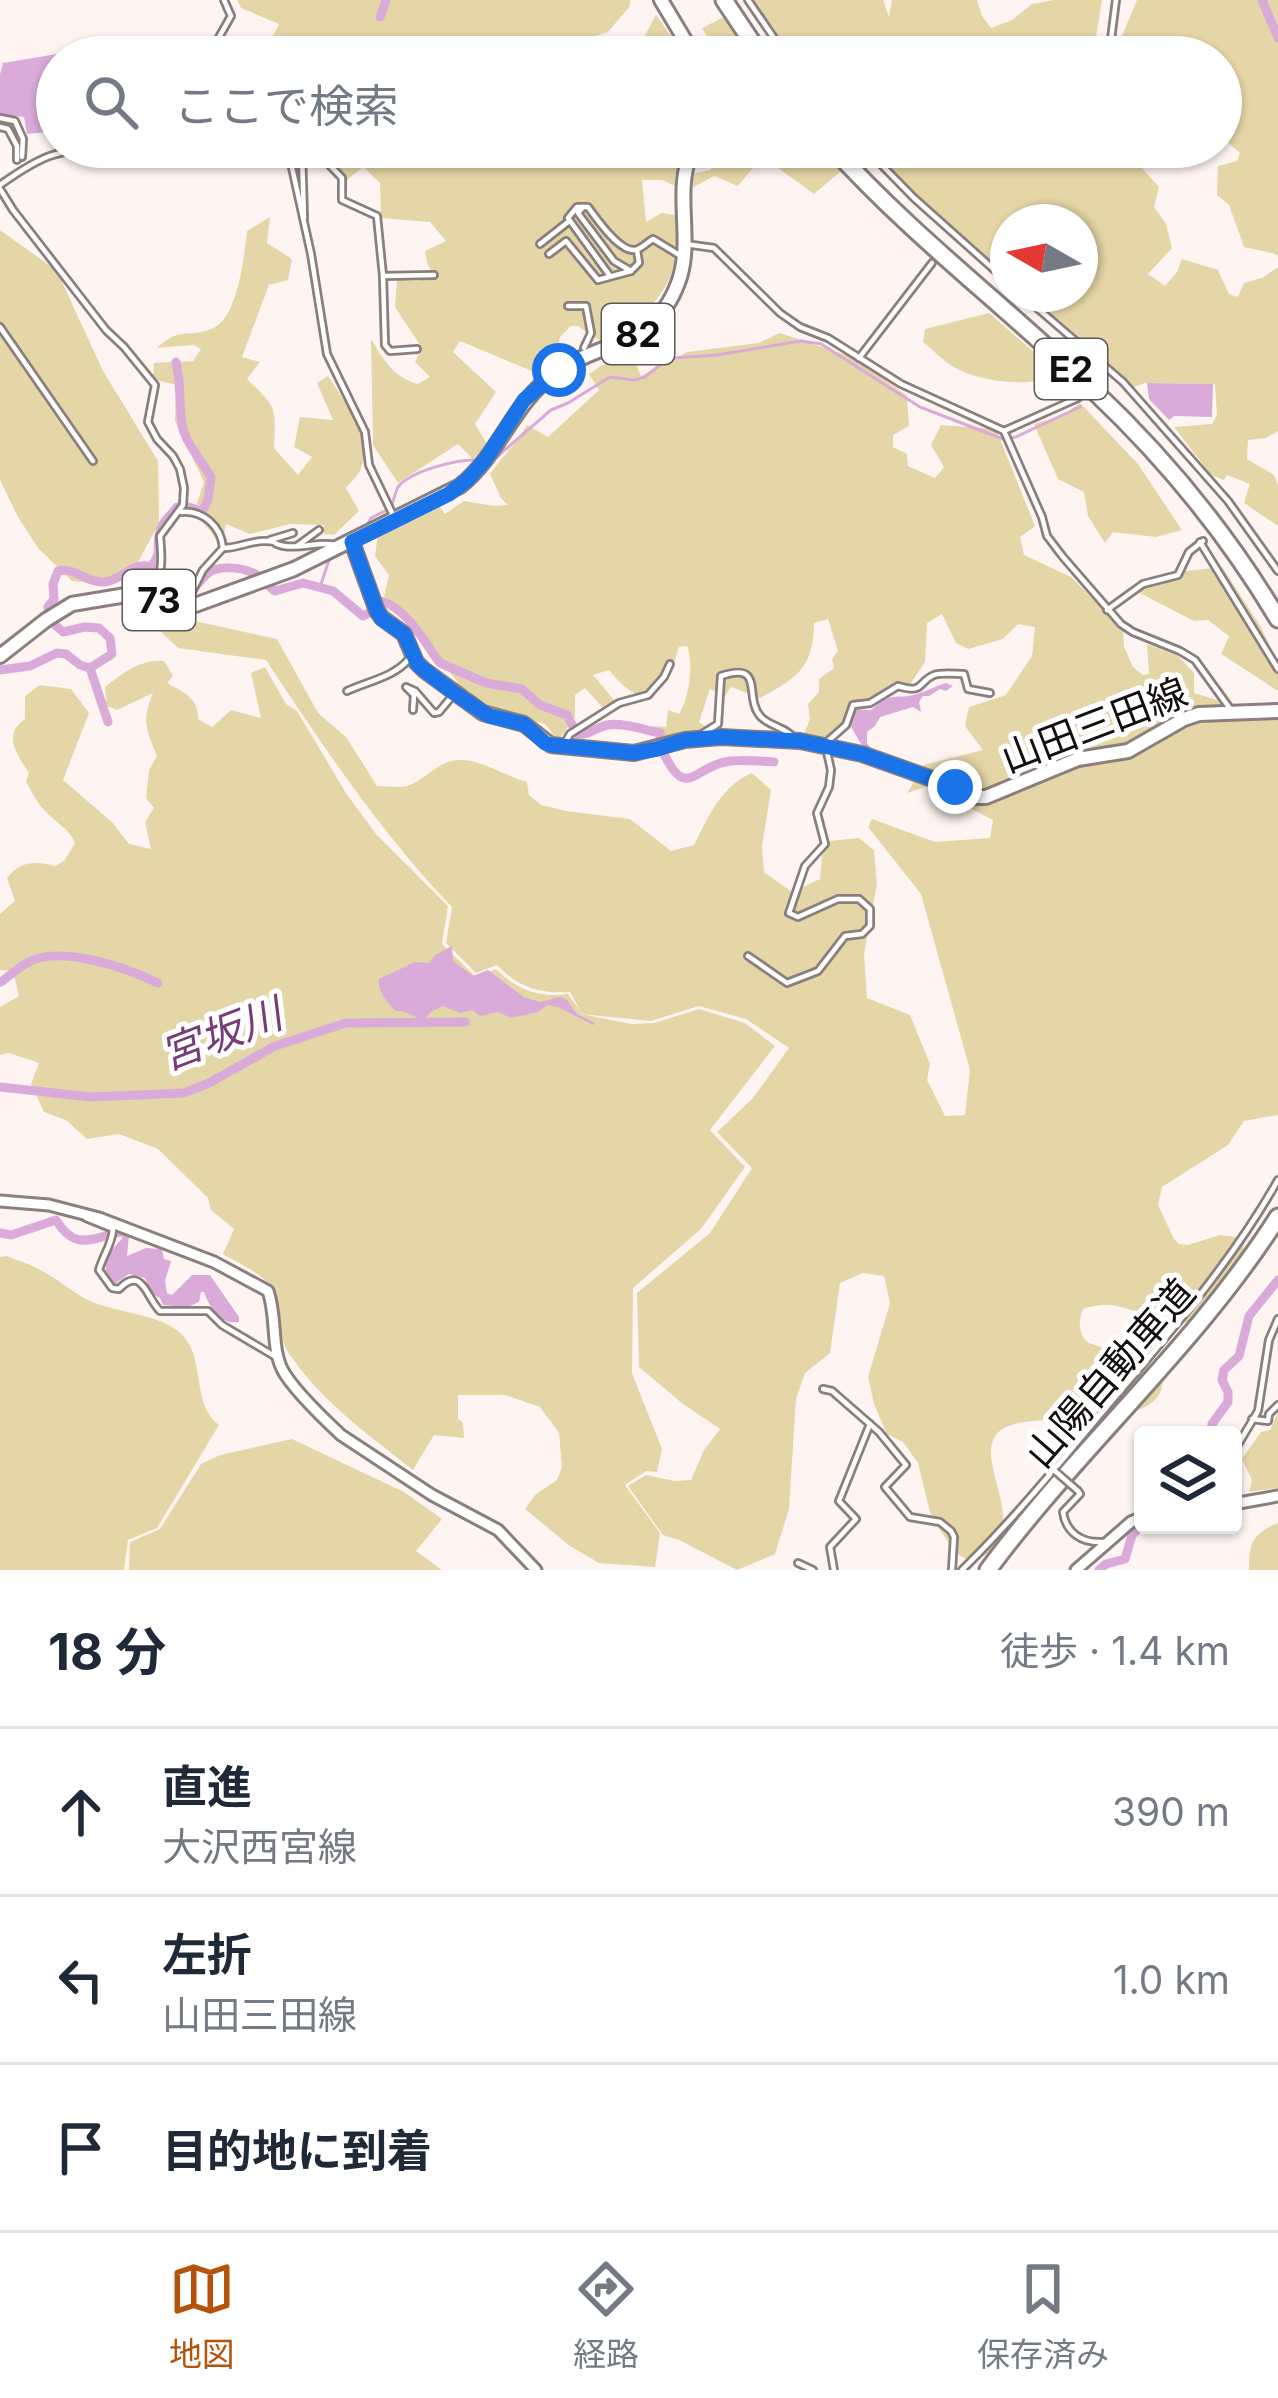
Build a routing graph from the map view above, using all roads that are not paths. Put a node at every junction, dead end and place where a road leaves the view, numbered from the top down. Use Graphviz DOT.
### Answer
graph roads {
  1 [pos="224,0"];
  2 [pos="661,0"];
  3 [pos="724,0"];
  4 [pos="735,0"];
  5 [pos="748,0"];
  6 [pos="1115,0"];
  7 [pos="220,36"];
  8 [pos="682,36"];
  9 [pos="748,36"];
  10 [pos="758,36"];
  11 [pos="773,36"];
  12 [pos="1111,36"];
  13 [pos="0,118"];
  14 [pos="14,121"];
  15 [pos="0,127"];
  16 [pos="27,136"];
  17 [pos="36,159"];
  18 [pos="292,168"];
  19 [pos="303,168"];
  20 [pos="332,168"];
  21 [pos="686,168"];
  22 [pos="852,168"];
  23 [pos="865,168"];
  24 [pos="885,168"];
  25 [pos="0,187"];
  26 [pos="583,207"];
  27 [pos="570,221"];
  28 [pos="304,222"];
  29 [pos="572,234"];
  30 [pos="566,241"];
  31 [pos="539,244"];
  32 [pos="637,250"];
  33 [pos="685,251"];
  34 [pos="549,254"];
  35 [pos="932,263"];
  36 [pos="990,267"];
  37 [pos="631,271"];
  38 [pos="434,274"];
  39 [pos="610,275"];
  40 [pos="383,276"];
  41 [pos="568,306"];
  42 [pos="1042,312"];
  43 [pos="0,327"];
  44 [pos="417,349"];
  45 [pos="583,349"];
  46 [pos="859,358"];
  47 [pos="1078,398"];
  48 [pos="1004,430"];
  49 [pos="93,460"];
  50 [pos="177,512"];
  51 [pos="395,520"];
  52 [pos="319,530"];
  53 [pos="293,533"];
  54 [pos="269,540"];
  55 [pos="356,543"];
  56 [pos="297,546"];
  57 [pos="223,548"];
  58 [pos="1278,571"];
  59 [pos="146,596"];
  60 [pos="1278,602"];
  61 [pos="186,605"];
  62 [pos="1107,610"];
  63 [pos="1278,619"];
  64 [pos="0,656"];
  65 [pos="412,656"];
  66 [pos="670,664"];
  67 [pos="1278,669"];
  68 [pos="347,691"];
  69 [pos="454,693"];
  70 [pos="990,693"];
  71 [pos="413,710"];
  72 [pos="1278,711"];
  73 [pos="1233,714"];
  74 [pos="693,739"];
  75 [pos="800,741"];
  76 [pos="825,745"];
  77 [pos="563,746"];
  78 [pos="748,956"];
  79 [pos="1278,1180"];
  80 [pos="0,1201"];
  81 [pos="77,1211"];
  82 [pos="1278,1216"];
  83 [pos="1278,1232"];
  84 [pos="1278,1319"];
  85 [pos="280,1360"];
  86 [pos="824,1389"];
  87 [pos="1278,1405"];
  88 [pos="1252,1419"];
  89 [pos="870,1424"];
  90 [pos="1242,1437"];
  91 [pos="1054,1470"];
  92 [pos="1278,1496"];
  93 [pos="1242,1502"];
  94 [pos="1134,1521"];
  95 [pos="1107,1544"];
  96 [pos="798,1563"];
  97 [pos="536,1570"];
  98 [pos="814,1570"];
  99 [pos="834,1570"];
  100 [pos="952,1570"];
  101 [pos="962,1570"];
  102 [pos="988,1570"];
  103 [pos="999,1570"];
  104 [pos="1076,1570"];
  1 -- 7 [label="street"];
  2 -- 8 [label="main road"];
  3 -- 9 [label="highway"];
  4 -- 10 [label="highway"];
  5 -- 11 [label="street"];
  6 -- 12 [label="street"];
  13 -- 14 [label="street"];
  14 -- 15 [label="street"];
  14 -- 16 [label="street"];
  17 -- 25 [label="street"];
  18 -- 28 [label="street"];
  19 -- 28 [label="street"];
  20 -- 40 [label="street"];
  21 -- 33 [label="main road, 82"];
  22 -- 63 [label="highway, E2"];
  23 -- 60 [label="highway, E2"];
  24 -- 36 [label="street"];
  25 -- 50 [label="street"];
  26 -- 27 [label="street"];
  26 -- 32 [label="street"];
  26 -- 37 [label="street"];
  27 -- 31 [label="street"];
  27 -- 39 [label="street"];
  28 -- 51 [label="street"];
  29 -- 30 [label="street"];
  30 -- 34 [label="street"];
  30 -- 39 [label="street"];
  32 -- 33 [label="street"];
  32 -- 37 [label="street"];
  33 -- 45 [label="main road, 82"];
  33 -- 46 [label="street"];
  35 -- 46 [label="street"];
  37 -- 39 [label="street"];
  38 -- 40 [label="street"];
  40 -- 44 [label="street"];
  41 -- 45 [label="street"];
  42 -- 58 [label="street"];
  43 -- 49 [label="street"];
  45 -- 51 [label="main road, 82"];
  46 -- 48 [label="street"];
  47 -- 48 [label="street"];
  48 -- 62 [label="street"];
  50 -- 57 [label="street"];
  50 -- 59 [label="street"];
  51 -- 55 [label="main road, 82"];
  52 -- 56 [label="street"];
  53 -- 54 [label="street"];
  54 -- 56 [label="street"];
  54 -- 57 [label="street"];
  55 -- 56 [label="street"];
  55 -- 61 [label="main road, 73"];
  55 -- 65 [label="main road, 山田三田線"];
  57 -- 61 [label="street"];
  59 -- 61 [label="main road, 73"];
  59 -- 64 [label="main road, 73"];
  62 -- 67 [label="street"];
  62 -- 73 [label="street"];
  65 -- 68 [label="street"];
  65 -- 69 [label="main road, 山田三田線"];
  66 -- 77 [label="street"];
  69 -- 71 [label="street"];
  69 -- 77 [label="main road, 山田三田線"];
  70 -- 76 [label="street"];
  72 -- 73 [label="main road, 山田三田線"];
  73 -- 76 [label="main road, 山田三田線"];
  74 -- 75 [label="main road, 山田三田線"];
  74 -- 75 [label="street"];
  74 -- 77 [label="main road, 山田三田線"];
  75 -- 76 [label="main road, 山田三田線"];
  76 -- 78 [label="street"];
  79 -- 91 [label="street"];
  80 -- 81 [label="street"];
  81 -- 85 [label="street"];
  81 -- 85 [label="street"];
  82 -- 102 [label="highway, 山陽自動車道"];
  83 -- 103 [label="highway, 山陽自動車道"];
  84 -- 88 [label="street"];
  85 -- 97 [label="street"];
  86 -- 89 [label="street"];
  87 -- 88 [label="street"];
  88 -- 90 [label="street"];
  89 -- 99 [label="street"];
  89 -- 100 [label="street"];
  91 -- 95 [label="street, bridge"];
  91 -- 101 [label="street"];
  92 -- 93 [label="street"];
  94 -- 95 [label="street"];
  95 -- 104 [label="street"];
  96 -- 98 [label="street"];
}
